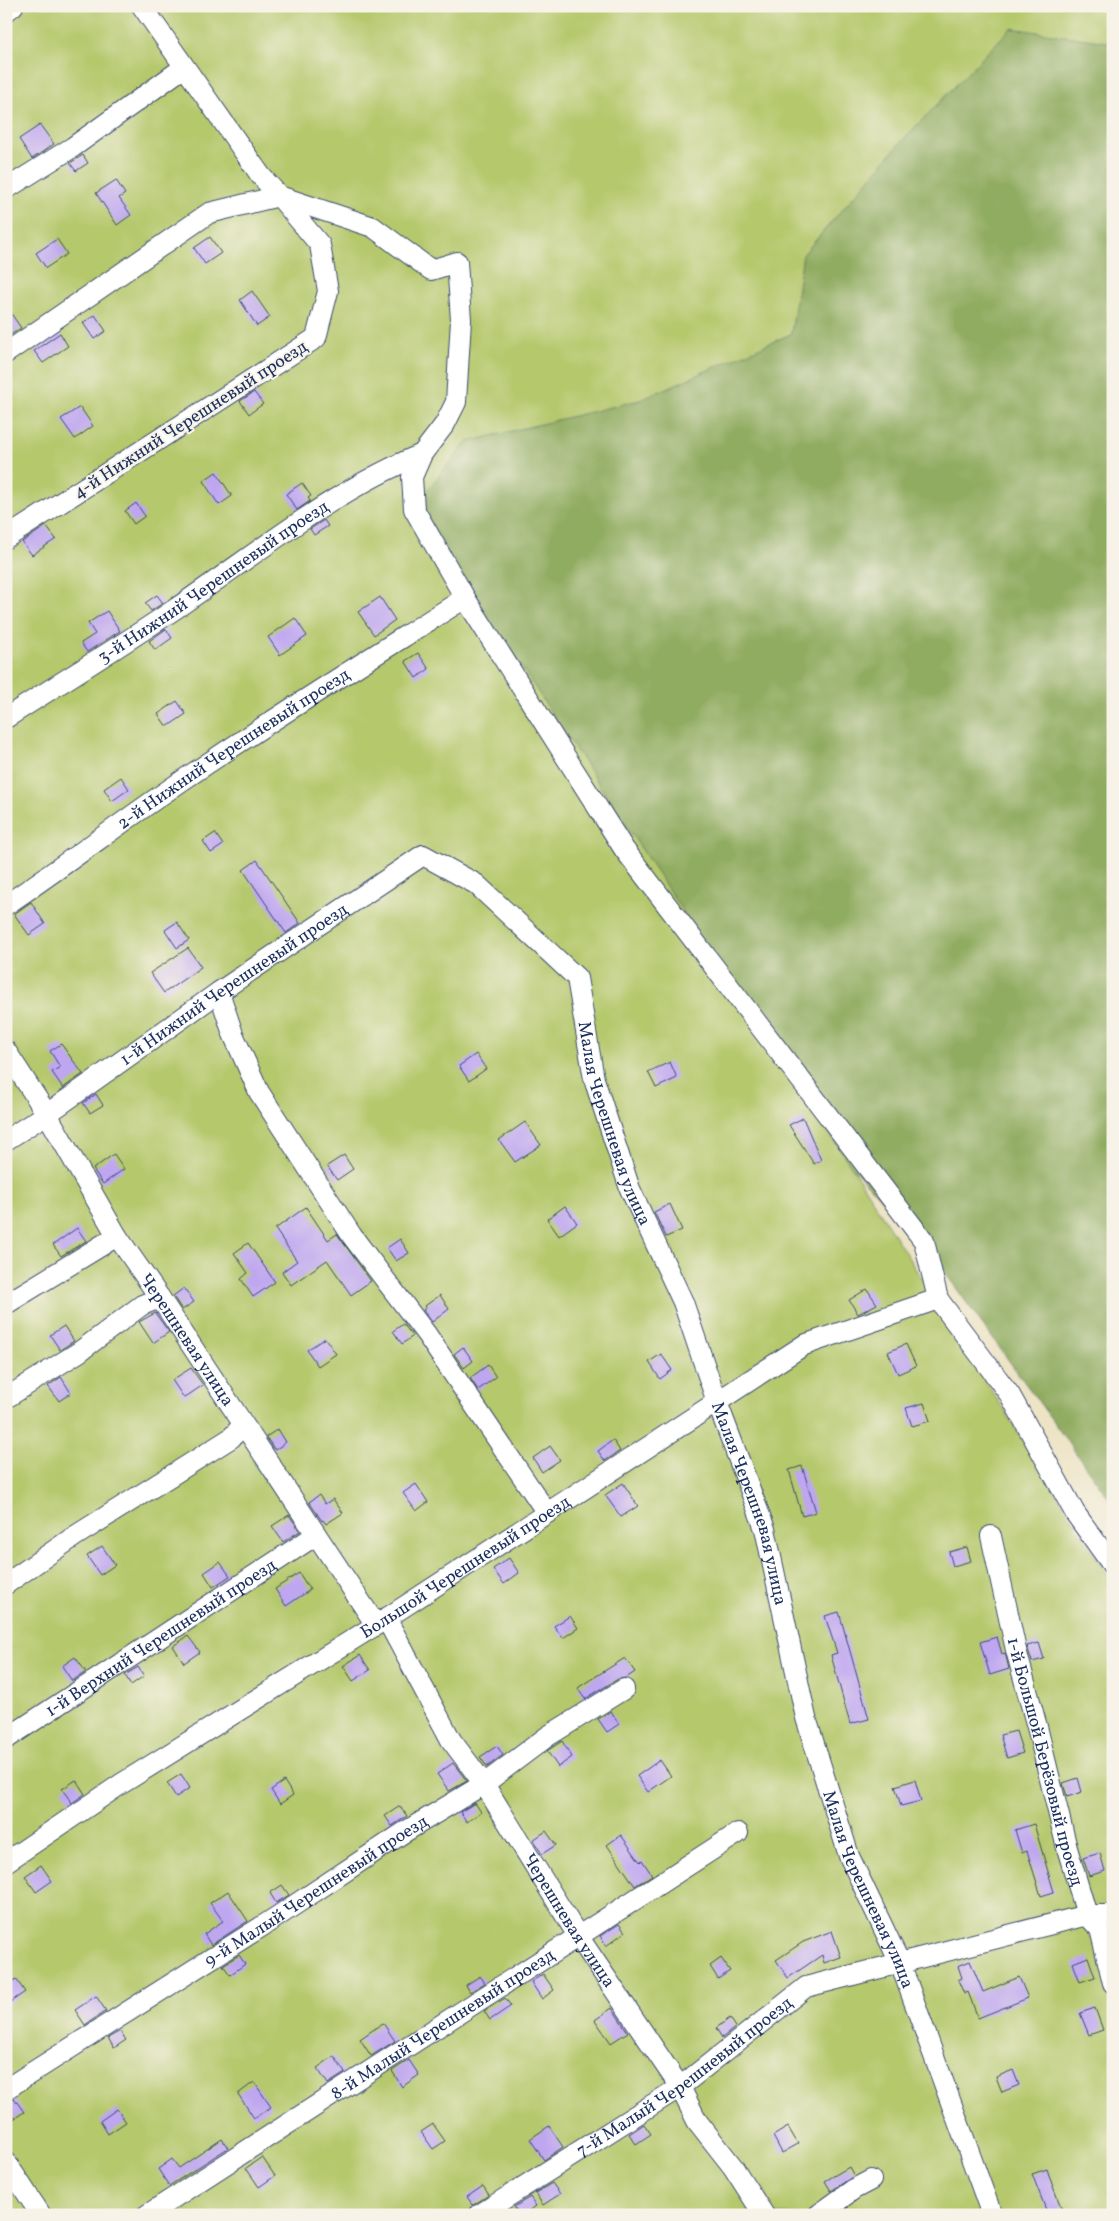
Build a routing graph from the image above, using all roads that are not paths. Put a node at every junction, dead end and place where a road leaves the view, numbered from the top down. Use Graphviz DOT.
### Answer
graph roads {
  1 [pos="13,6"];
  2 [pos="142,6"];
  3 [pos="6,11"];
  4 [pos="183,68"];
  5 [pos="6,189"];
  6 [pos="279,196"];
  7 [pos="6,353"];
  8 [pos="422,454"];
  9 [pos="6,538"];
  10 [pos="465,598"];
  11 [pos="6,718"];
  12 [pos="423,855"];
  13 [pos="6,905"];
  14 [pos="219,992"];
  15 [pos="6,1051"];
  16 [pos="47,1114"];
  17 [pos="6,1140"];
  18 [pos="117,1236"];
  19 [pos="160,1298"];
  20 [pos="938,1299"];
  21 [pos="6,1304"];
  22 [pos="6,1398"];
  23 [pos="717,1402"];
  24 [pos="243,1425"];
  25 [pos="547,1513"];
  26 [pos="316,1535"];
  27 [pos="991,1536"];
  28 [pos="1113,1566"];
  29 [pos="6,1584"];
  30 [pos="381,1621"];
  31 [pos="624,1689"];
  32 [pos="6,1739"];
  33 [pos="484,1784"];
  34 [pos="738,1833"];
  35 [pos="6,1862"];
  36 [pos="1087,1915"];
  37 [pos="1113,1915"];
  38 [pos="578,1936"];
  39 [pos="900,1963"];
  40 [pos="1113,1983"];
  41 [pos="680,2087"];
  42 [pos="6,2090"];
  43 [pos="6,2162"];
  44 [pos="871,2180"];
  45 [pos="41,2215"];
  46 [pos="147,2215"];
  47 [pos="478,2215"];
  48 [pos="764,2215"];
  49 [pos="818,2215"];
  50 [pos="992,2215"];
  1 -- 3 [label="lane"];
  2 -- 4 [label="lane, 4-й Нижний Черешневый проезд"];
  4 -- 5 [label="lane"];
  4 -- 6 [label="lane, 4-й Нижний Черешневый проезд"];
  6 -- 7 [label="lane"];
  6 -- 8 [label="lane"];
  6 -- 9 [label="lane, 4-й Нижний Черешневый проезд"];
  8 -- 10 [label="lane"];
  8 -- 11 [label="lane, 3-й Нижний Черешневый проезд"];
  10 -- 13 [label="lane, 2-й Нижний Черешневый проезд"];
  10 -- 20 [label="lane"];
  12 -- 14 [label="lane, 1-й Нижний Черешневый проезд"];
  12 -- 23 [label="lane, Малая Черешневая улица"];
  14 -- 16 [label="lane, 1-й Нижний Черешневый проезд"];
  14 -- 25 [label="lane"];
  15 -- 16 [label="lane, Черешневая улица"];
  16 -- 17 [label="lane, 1-й Нижний Черешневый проезд"];
  16 -- 18 [label="lane, Черешневая улица"];
  18 -- 19 [label="lane, Черешневая улица"];
  18 -- 21 [label="lane"];
  19 -- 22 [label="lane"];
  19 -- 24 [label="lane, Черешневая улица"];
  20 -- 23 [label="lane, Большой Черешневый проезд"];
  20 -- 28 [label="lane"];
  23 -- 25 [label="lane, Большой Черешневый проезд"];
  23 -- 39 [label="lane, Малая Черешневая улица"];
  24 -- 26 [label="lane, Черешневая улица"];
  24 -- 29 [label="lane"];
  25 -- 30 [label="lane, Большой Черешневый проезд"];
  26 -- 30 [label="lane, Черешневая улица"];
  26 -- 32 [label="lane, 1-й Верхний Черешневый проезд"];
  27 -- 36 [label="lane, 1-й Большой Берёзовый проезд"];
  30 -- 33 [label="lane, Черешневая улица"];
  30 -- 35 [label="lane, Большой Черешневый проезд"];
  31 -- 33 [label="lane, 9-й Малый Черешневый проезд"];
  33 -- 38 [label="lane, Черешневая улица"];
  33 -- 42 [label="lane, 9-й Малый Черешневый проезд"];
  34 -- 38 [label="lane, 8-й Малый Черешневый проезд"];
  36 -- 37 [label="lane, 7-й Малый Черешневый проезд"];
  36 -- 39 [label="lane, 7-й Малый Черешневый проезд"];
  36 -- 40 [label="lane, 1-й Большой Берёзовый проезд"];
  38 -- 41 [label="lane, Черешневая улица"];
  38 -- 46 [label="lane, 8-й Малый Черешневый проезд"];
  39 -- 41 [label="lane, 7-й Малый Черешневый проезд"];
  39 -- 50 [label="lane, Малая Черешневая улица"];
  41 -- 47 [label="lane, 7-й Малый Черешневый проезд"];
  41 -- 48 [label="lane, Черешневая улица"];
  43 -- 45 [label="lane"];
  44 -- 49 [label="lane"];
}
